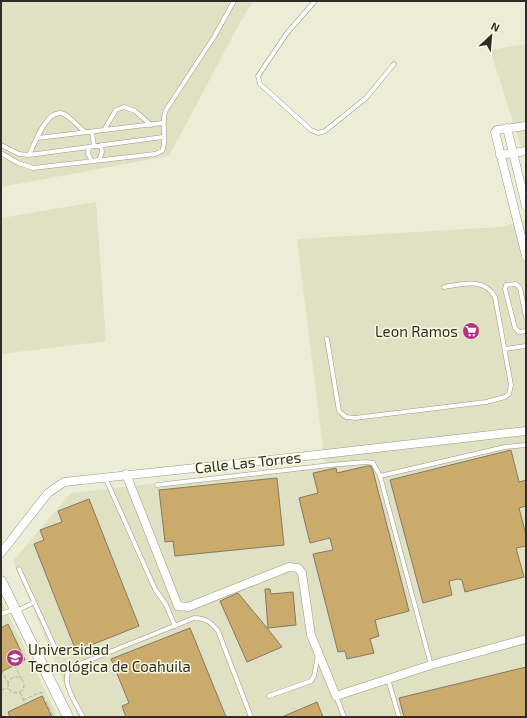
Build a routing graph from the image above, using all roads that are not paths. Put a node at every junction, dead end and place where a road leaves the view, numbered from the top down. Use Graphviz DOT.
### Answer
graph roads {
  1 [pos="234,1"];
  2 [pos="315,1"];
  3 [pos="394,64"];
  4 [pos="162,123"];
  5 [pos="151,125"];
  6 [pos="526,126"];
  7 [pos="506,128"];
  8 [pos="104,130"];
  9 [pos="85,132"];
  10 [pos="92,132"];
  11 [pos="163,137"];
  12 [pos="38,138"];
  13 [pos="1,145"];
  14 [pos="101,145"];
  15 [pos="94,146"];
  16 [pos="89,147"];
  17 [pos="526,151"];
  18 [pos="1,152"];
  19 [pos="513,153"];
  20 [pos="500,154"];
  21 [pos="29,155"];
  22 [pos="99,160"];
  23 [pos="92,161"];
  24 [pos="526,206"];
  25 [pos="526,256"];
  26 [pos="444,287"];
  27 [pos="526,317"];
  28 [pos="526,331"];
  29 [pos="327,339"];
  30 [pos="526,346"];
  31 [pos="505,349"];
  32 [pos="526,431"];
  33 [pos="526,446"];
  34 [pos="126,474"];
  35 [pos="380,476"];
  36 [pos="105,477"];
  37 [pos="157,485"];
  38 [pos="1,553"];
  39 [pos="19,569"];
  40 [pos="2,588"];
  41 [pos="33,603"];
  42 [pos="15,610"];
  43 [pos="1,614"];
  44 [pos="175,626"];
  45 [pos="526,639"];
  46 [pos="56,650"];
  47 [pos="318,652"];
  48 [pos="431,665"];
  49 [pos="388,679"];
  50 [pos="269,696"];
  51 [pos="336,696"];
  52 [pos="68,717"];
  53 [pos="83,717"];
  54 [pos="252,717"];
  55 [pos="344,717"];
  56 [pos="399,717"];
  1 -- 4 [label="lane"];
  2 -- 3 [label="lane"];
  4 -- 5 [label="lane"];
  4 -- 11 [label="lane"];
  5 -- 8 [label="lane"];
  5 -- 8 [label="lane"];
  6 -- 7 [label="street"];
  7 -- 19 [label="street"];
  7 -- 20 [label="street"];
  8 -- 10 [label="lane"];
  9 -- 10 [label="lane"];
  9 -- 12 [label="lane"];
  9 -- 12 [label="lane"];
  10 -- 15 [label="lane"];
  11 -- 14 [label="lane"];
  11 -- 22 [label="lane"];
  12 -- 21 [label="lane"];
  13 -- 21 [label="lane"];
  14 -- 15 [label="lane"];
  14 -- 22 [label="lane"];
  15 -- 16 [label="lane"];
  16 -- 21 [label="lane"];
  16 -- 23 [label="lane"];
  17 -- 19 [label="street"];
  18 -- 23 [label="lane"];
  19 -- 20 [label="street"];
  19 -- 24 [label="street"];
  20 -- 25 [label="street"];
  22 -- 23 [label="lane"];
  26 -- 31 [label="lane"];
  27 -- 28 [label="lane"];
  29 -- 31 [label="lane"];
  30 -- 31 [label="lane"];
  32 -- 34 [label="street, Calle Las Torres"];
  33 -- 35 [label="lane"];
  34 -- 36 [label="street, Calle Las Torres"];
  34 -- 47 [label="street"];
  35 -- 37 [label="lane"];
  35 -- 48 [label="lane"];
  36 -- 38 [label="street, Calle Las Torres"];
  36 -- 44 [label="lane"];
  39 -- 41 [label="lane"];
  40 -- 42 [label="street"];
  41 -- 42 [label="lane"];
  41 -- 46 [label="lane"];
  42 -- 43 [label="lane"];
  42 -- 52 [label="street"];
  44 -- 53 [label="lane"];
  44 -- 54 [label="lane"];
  45 -- 48 [label="street"];
  47 -- 50 [label="lane"];
  47 -- 51 [label="street"];
  48 -- 49 [label="street"];
  49 -- 51 [label="street"];
  49 -- 56 [label="lane"];
  51 -- 55 [label="lane"];
}
